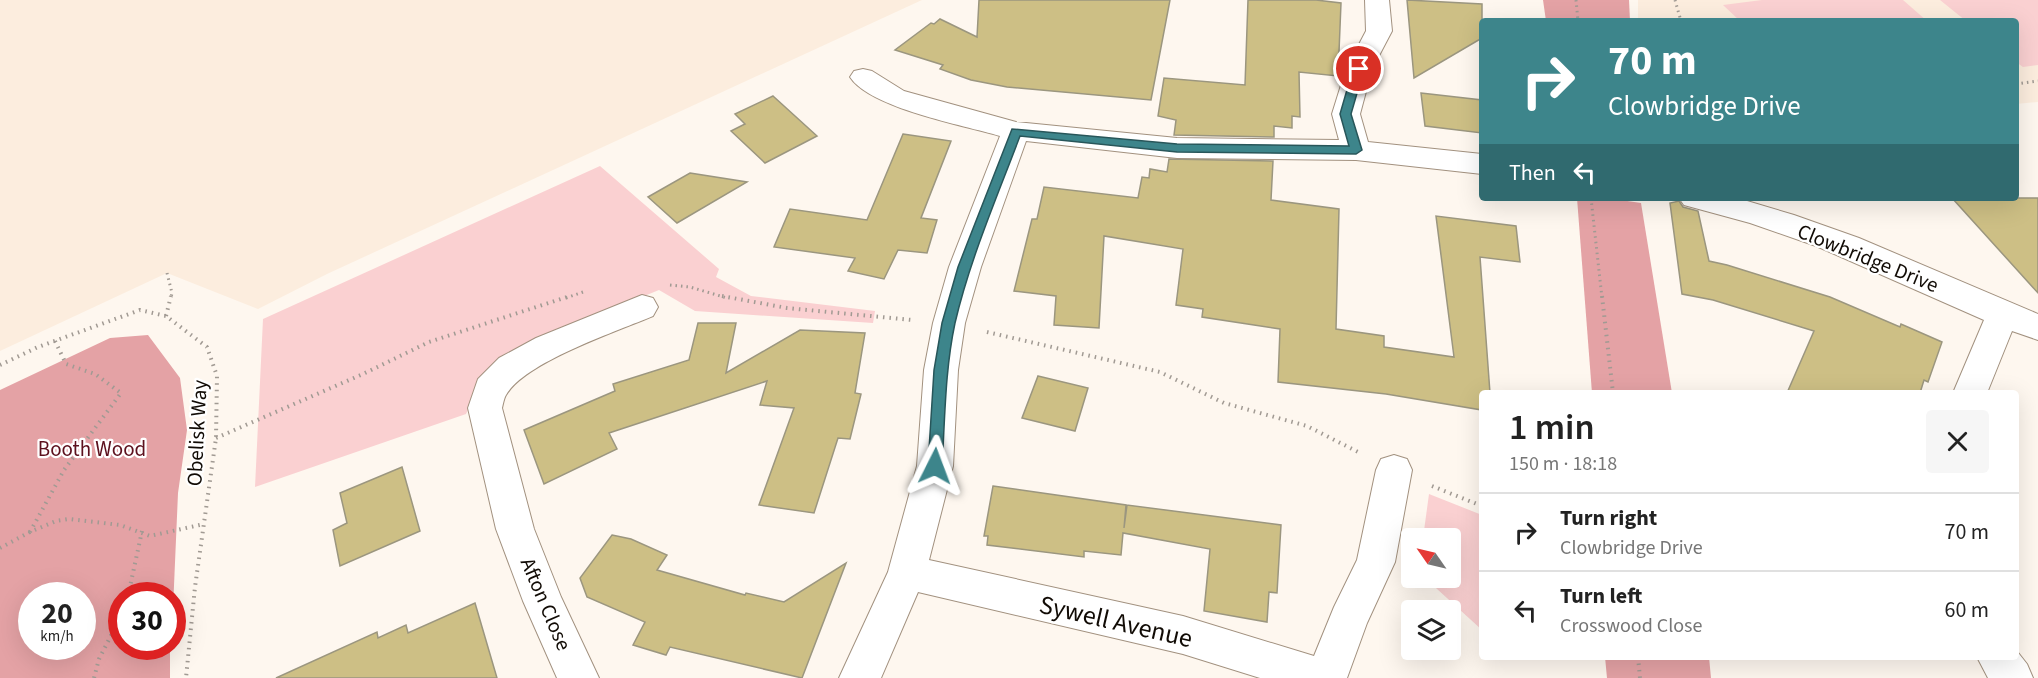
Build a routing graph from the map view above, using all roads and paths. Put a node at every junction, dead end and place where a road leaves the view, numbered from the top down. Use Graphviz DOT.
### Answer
graph roads {
  1 [pos="1377,0"];
  2 [pos="1576,0"];
  3 [pos="1675,0"];
  4 [pos="1578,18"];
  5 [pos="1680,18"];
  6 [pos="863,77"];
  7 [pos="2038,81"];
  8 [pos="2019,84"];
  9 [pos="1016,131"];
  10 [pos="1356,150"];
  11 [pos="1479,164"];
  12 [pos="1591,201"];
  13 [pos="1705,201"];
  14 [pos="167,273"];
  15 [pos="642,307"];
  16 [pos="166,315"];
  17 [pos="2003,315"];
  18 [pos="949,323"];
  19 [pos="2038,327"];
  20 [pos="55,341"];
  21 [pos="0,365"];
  22 [pos="1613,390"];
  23 [pos="1971,390"];
  24 [pos="1394,470"];
  25 [pos="1479,505"];
  26 [pos="204,524"];
  27 [pos="142,531"];
  28 [pos="30,532"];
  29 [pos="0,548"];
  30 [pos="907,572"];
  31 [pos="131,582"];
  32 [pos="108,642"];
  33 [pos="1638,660"];
  34 [pos="1999,660"];
  35 [pos="94,678"];
  36 [pos="186,678"];
  37 [pos="578,678"];
  38 [pos="860,678"];
  39 [pos="1325,678"];
  40 [pos="1640,678"];
  41 [pos="2012,678"];
  1 -- 10 [label="street"];
  2 -- 4 [label="path"];
  3 -- 5 [label="path"];
  6 -- 9 [label="street"];
  7 -- 8 [label="path"];
  9 -- 10 [label="street"];
  9 -- 18 [label="street"];
  10 -- 11 [label="street"];
  12 -- 22 [label="path"];
  13 -- 17 [label="street, Clowbridge Drive"];
  14 -- 16 [label="path"];
  15 -- 37 [label="street, Afton Close"];
  16 -- 20 [label="path"];
  16 -- 26 [label="path, Obelisk Way"];
  17 -- 19 [label="street, Clowbridge Drive"];
  17 -- 23 [label="street"];
  18 -- 24 [label="path"];
  18 -- 30 [label="street"];
  20 -- 21 [label="path"];
  20 -- 28 [label="path"];
  24 -- 25 [label="path"];
  24 -- 39 [label="street, Sywell Avenue"];
  26 -- 27 [label="path"];
  26 -- 36 [label="path, Obelisk Way"];
  27 -- 28 [label="path"];
  27 -- 31 [label="path"];
  28 -- 29 [label="path"];
  30 -- 38 [label="street"];
  30 -- 39 [label="street, Sywell Avenue"];
  32 -- 35 [label="path"];
  33 -- 40 [label="path"];
  34 -- 41 [label="street"];
}
